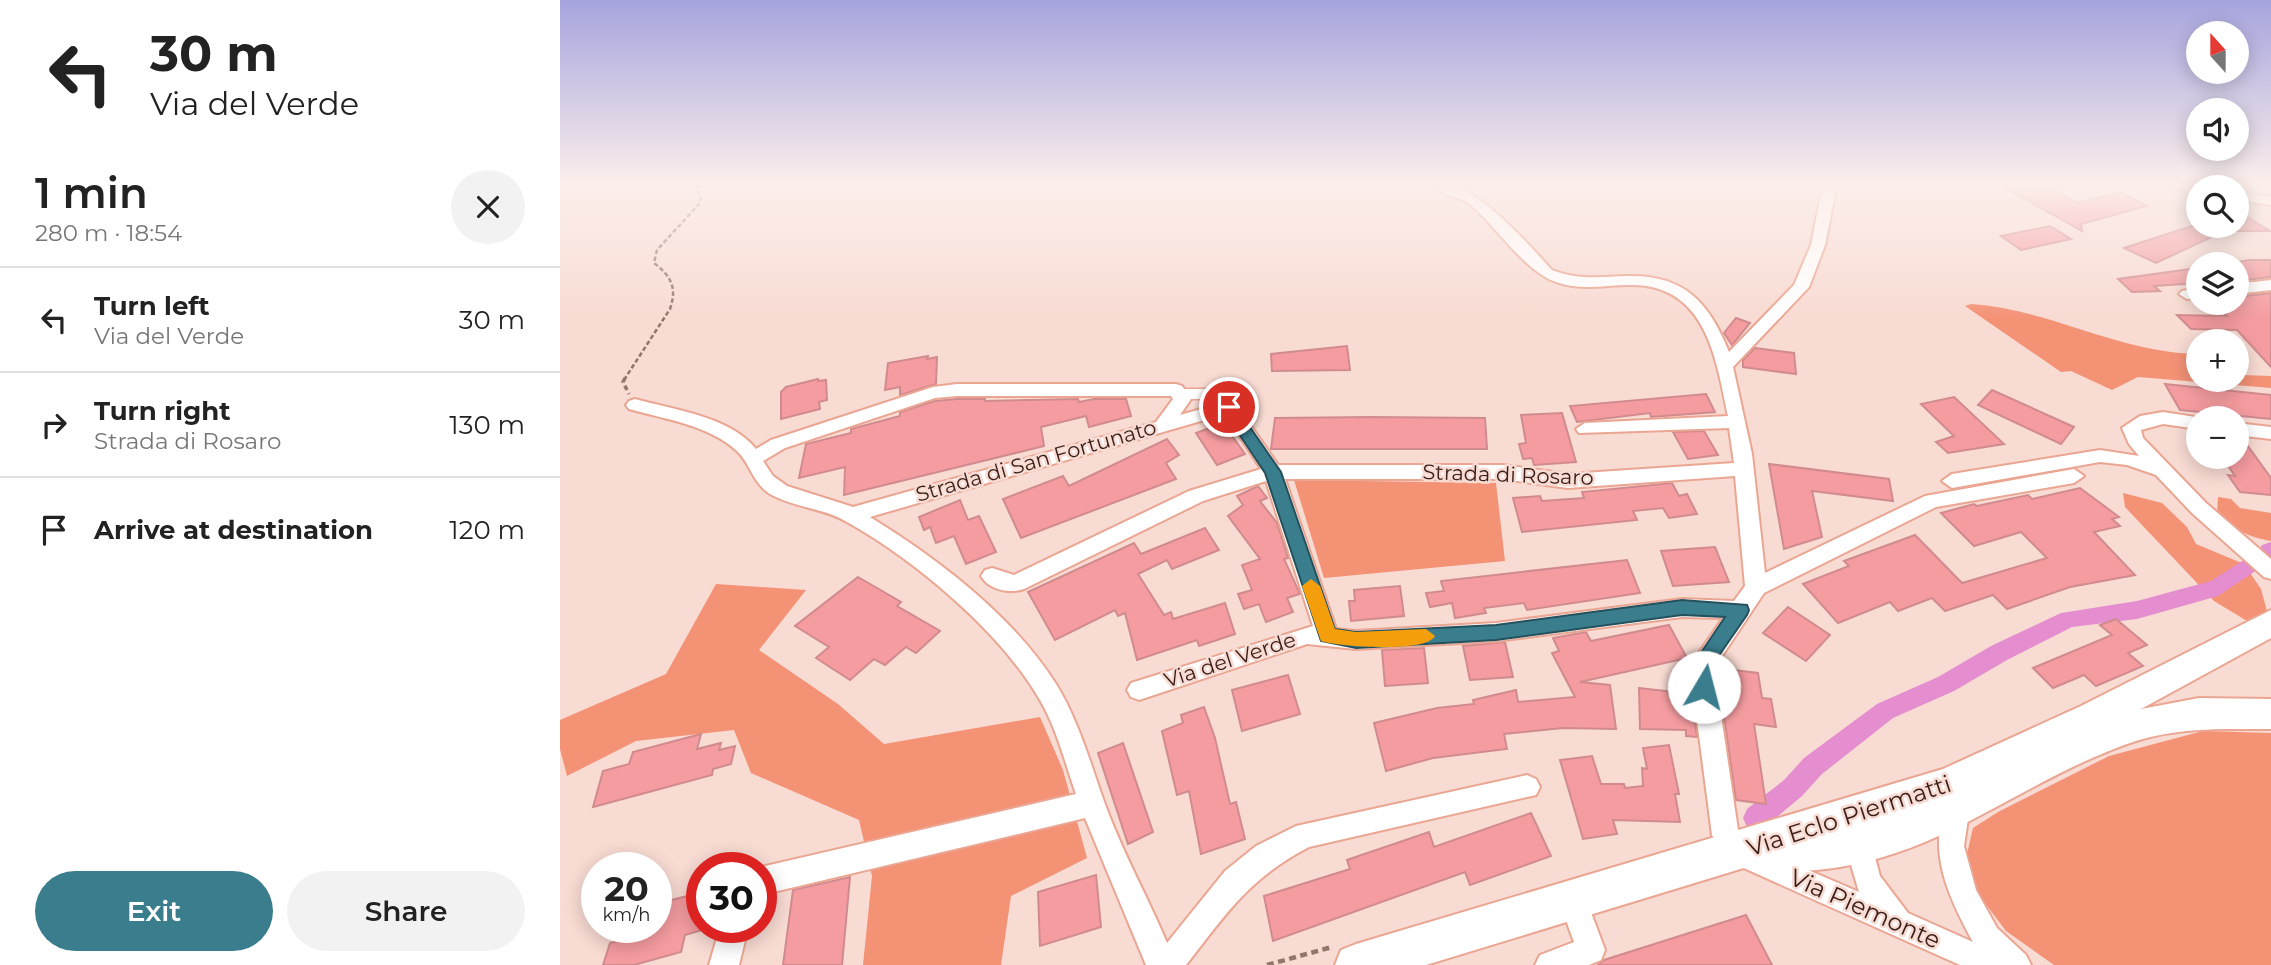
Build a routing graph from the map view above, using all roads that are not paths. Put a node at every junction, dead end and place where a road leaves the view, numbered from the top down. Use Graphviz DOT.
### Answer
graph roads {
  1 [pos="1503,229"];
  2 [pos="1821,229"];
  3 [pos="2271,285"];
  4 [pos="2249,288"];
  5 [pos="1724,367"];
  6 [pos="1181,394"];
  7 [pos="635,405"];
  8 [pos="1229,407"];
  9 [pos="1736,422"];
  10 [pos="2186,422"];
  11 [pos="1164,424"];
  12 [pos="1585,429"];
  13 [pos="2249,430"];
  14 [pos="2271,433"];
  15 [pos="752,459"];
  16 [pos="1742,469"];
  17 [pos="2163,470"];
  18 [pos="1273,472"];
  19 [pos="2074,476"];
  20 [pos="1951,481"];
  21 [pos="852,515"];
  22 [pos="2251,551"];
  23 [pos="2271,563"];
  24 [pos="2271,571"];
  25 [pos="992,576"];
  26 [pos="1756,587"];
  27 [pos="1740,610"];
  28 [pos="2271,623"];
  29 [pos="1328,635"];
  30 [pos="1139,690"];
  31 [pos="2271,714"];
  32 [pos="1527,787"];
  33 [pos="1952,798"];
  34 [pos="1093,805"];
  35 [pos="1859,844"];
  36 [pos="1737,852"];
  37 [pos="777,877"];
  38 [pos="1573,901"];
  39 [pos="1914,930"];
  40 [pos="730,943"];
  41 [pos="1594,957"];
  42 [pos="724,965"];
  43 [pos="1161,965"];
  44 [pos="1168,965"];
  45 [pos="1356,965"];
  46 [pos="1550,965"];
  47 [pos="1993,965"];
  48 [pos="2016,965"];
  1 -- 5 [label="street"];
  2 -- 5 [label="street"];
  3 -- 4 [label="street"];
  5 -- 9 [label="street"];
  6 -- 8 [label="lane"];
  6 -- 11 [label="street, Strada di San Fortunato"];
  6 -- 15 [label="street, Strada di San Fortunato"];
  7 -- 15 [label="street"];
  8 -- 11 [label="street"];
  8 -- 18 [label="street"];
  9 -- 12 [label="street"];
  9 -- 16 [label="street"];
  10 -- 17 [label="street"];
  11 -- 21 [label="street, Strada di San Fortunato"];
  13 -- 14 [label="street"];
  15 -- 21 [label="street"];
  16 -- 18 [label="street, Strada di Rosaro"];
  16 -- 26 [label="street"];
  17 -- 20 [label="street"];
  17 -- 22 [label="street"];
  18 -- 25 [label="street, Strada di Rosaro"];
  18 -- 29 [label="street"];
  19 -- 26 [label="street"];
  21 -- 34 [label="street"];
  22 -- 23 [label="street"];
  22 -- 24 [label="street"];
  26 -- 27 [label="street"];
  27 -- 29 [label="street, Via del Verde"];
  27 -- 36 [label="street"];
  28 -- 33 [label="main road, Via Eclo Piermatti"];
  29 -- 30 [label="street, Via del Verde"];
  31 -- 33 [label="main road, Via Eclo Piermatti"];
  32 -- 44 [label="street"];
  33 -- 35 [label="main road, Via Eclo Piermatti"];
  33 -- 36 [label="main road, Via Eclo Piermatti"];
  33 -- 48 [label="street"];
  34 -- 37 [label="street"];
  34 -- 43 [label="street"];
  35 -- 36 [label="main road, Via Eclo Piermatti"];
  35 -- 39 [label="street"];
  36 -- 38 [label="main road"];
  36 -- 39 [label="street, Via Piemonte"];
  38 -- 41 [label="street"];
  38 -- 45 [label="main road"];
  39 -- 47 [label="street, Via Piemonte"];
  40 -- 42 [label="street"];
  41 -- 46 [label="street"];
}
